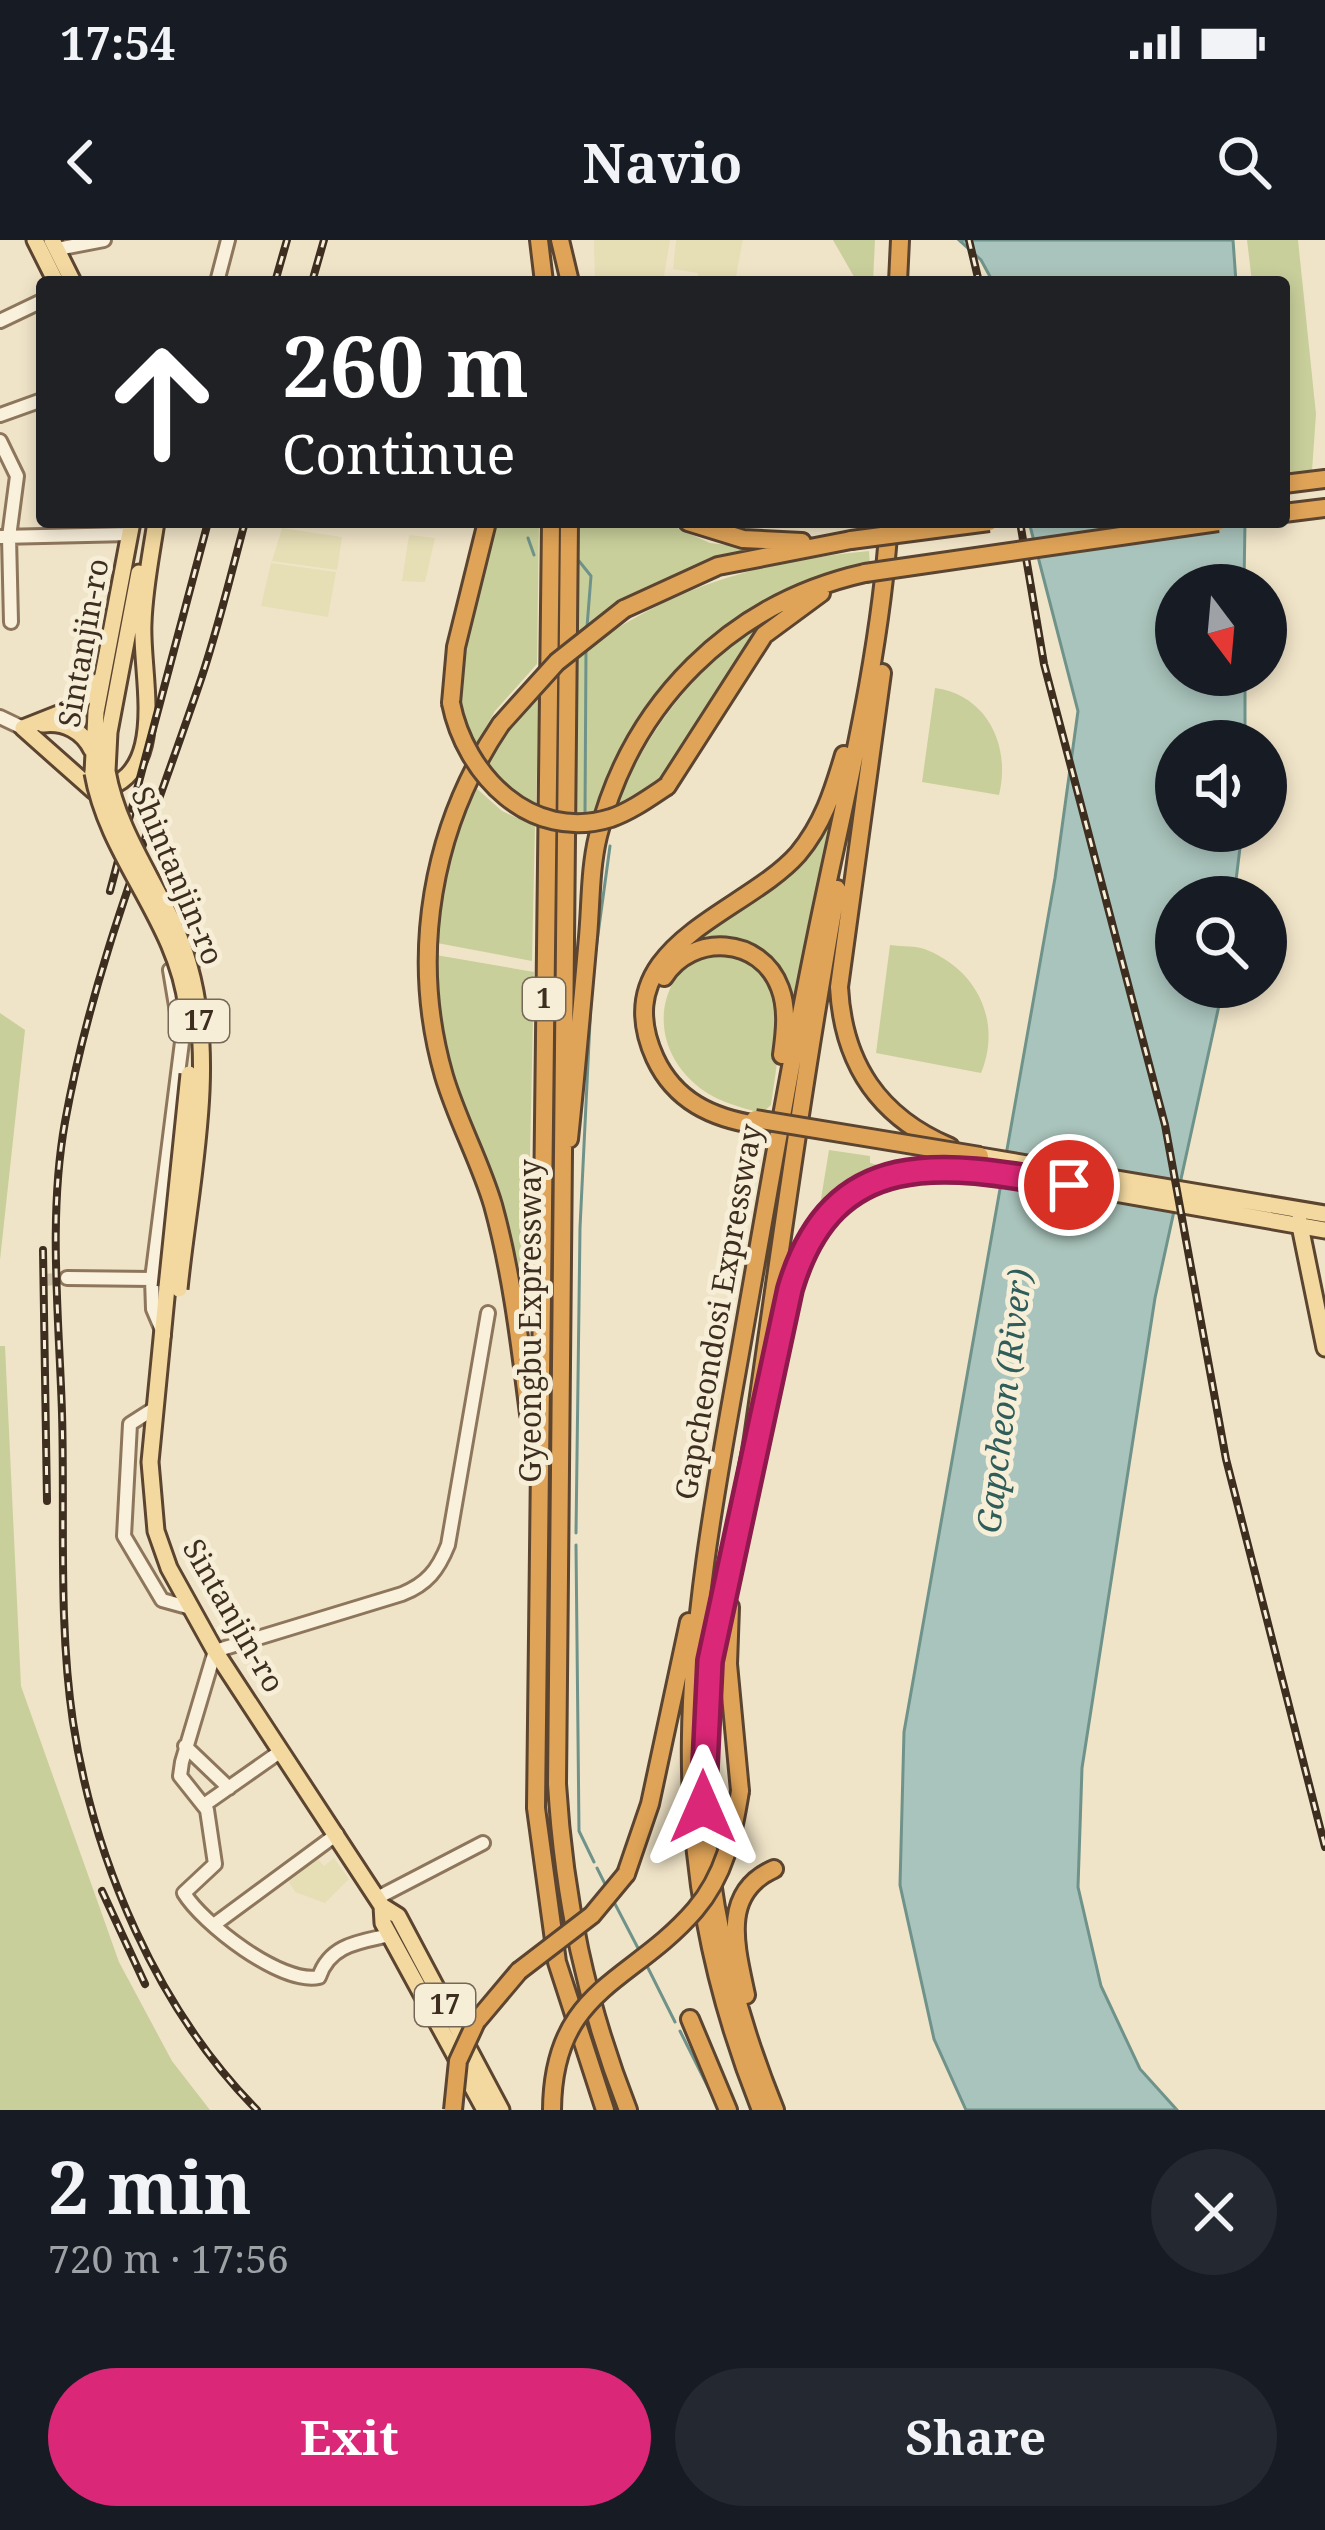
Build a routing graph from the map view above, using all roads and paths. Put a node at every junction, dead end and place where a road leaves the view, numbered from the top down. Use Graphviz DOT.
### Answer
graph roads {
  1 [pos="35,240"];
  2 [pos="104,240"];
  3 [pos="229,240"];
  4 [pos="535,240"];
  5 [pos="558,240"];
  6 [pos="905,242"];
  7 [pos="54,245"];
  8 [pos="53,276"];
  9 [pos="70,276"];
  10 [pos="219,276"];
  11 [pos="533,276"];
  12 [pos="543,276"];
  13 [pos="565,276"];
  14 [pos="899,276"];
  15 [pos="908,276"];
  16 [pos="36,304"];
  17 [pos="0,321"];
  18 [pos="36,402"];
  19 [pos="0,415"];
  20 [pos="0,441"];
  21 [pos="1325,479"];
  22 [pos="1290,483"];
  23 [pos="1325,508"];
  24 [pos="1290,512"];
  25 [pos="131,528"];
  26 [pos="151,528"];
  27 [pos="151,528"];
  28 [pos="486,528"];
  29 [pos="551,528"];
  30 [pos="569,528"];
  31 [pos="707,528"];
  32 [pos="889,528"];
  33 [pos="898,528"];
  34 [pos="943,528"];
  35 [pos="1177,528"];
  36 [pos="4,537"];
  37 [pos="851,540"];
  38 [pos="865,573"];
  39 [pos="11,622"];
  40 [pos="103,673"];
  41 [pos="882,673"];
  42 [pos="866,699"];
  43 [pos="0,717"];
  44 [pos="23,728"];
  45 [pos="93,752"];
  46 [pos="100,772"];
  47 [pos="205,956"];
  48 [pos="756,1122"];
  49 [pos="979,1162"];
  50 [pos="1254,1209"];
  51 [pos="765,1211"];
  52 [pos="1325,1214"];
  53 [pos="1299,1217"];
  54 [pos="1274,1221"];
  55 [pos="1325,1232"];
  56 [pos="558,1261"];
  57 [pos="1309,1277"];
  58 [pos="67,1278"];
  59 [pos="162,1286"];
  60 [pos="488,1313"];
  61 [pos="165,1337"];
  62 [pos="1325,1348"];
  63 [pos="155,1408"];
  64 [pos="537,1476"];
  65 [pos="746,1491"];
  66 [pos="737,1535"];
  67 [pos="704,1551"];
  68 [pos="190,1608"];
  69 [pos="215,1651"];
  70 [pos="185,1746"];
  71 [pos="281,1751"];
  72 [pos="229,1788"];
  73 [pos="204,1805"];
  74 [pos="337,1834"];
  75 [pos="483,1843"];
  76 [pos="774,1869"];
  77 [pos="379,1902"];
  78 [pos="215,1924"];
  79 [pos="390,1935"];
  80 [pos="690,2019"];
  81 [pos="453,2110"];
  82 [pos="484,2110"];
  83 [pos="501,2110"];
  84 [pos="552,2110"];
  85 [pos="605,2110"];
  86 [pos="628,2110"];
  87 [pos="728,2110"];
  88 [pos="761,2110"];
  89 [pos="778,2110"];
  1 -- 8 [label="main road"];
  2 -- 7 [label="street"];
  3 -- 10 [label="street"];
  4 -- 11 [label="highway"];
  4 -- 12 [label="highway"];
  5 -- 13 [label="highway"];
  6 -- 14 [label="highway"];
  6 -- 15 [label="highway"];
  7 -- 9 [label="main road"];
  16 -- 17 [label="street"];
  18 -- 19 [label="street"];
  20 -- 36 [label="street"];
  21 -- 22 [label="highway"];
  23 -- 24 [label="highway"];
  25 -- 36 [label="street"];
  25 -- 40 [label="main road, Sintanjin-ro / 17"];
  26 -- 44 [label="main road"];
  27 -- 46 [label="main road, Sintanjin-ro / 17"];
  28 -- 38 [label="highway, bridge"];
  29 -- 64 [label="highway, Gyeongbu Expressway / 1"];
  30 -- 56 [label="highway, Gyeongbu Expressway / 1"];
  31 -- 37 [label="highway"];
  32 -- 42 [label="highway, Gapcheondosi Expressway"];
  33 -- 41 [label="highway, Gapcheondosi Expressway"];
  34 -- 37 [label="highway, bridge"];
  35 -- 38 [label="highway, bridge"];
  36 -- 39 [label="street"];
  37 -- 64 [label="highway, bridge"];
  38 -- 56 [label="highway"];
  40 -- 44 [label="main road"];
  40 -- 45 [label="main road, Sintanjin-ro / 17"];
  41 -- 49 [label="highway, bridge"];
  41 -- 65 [label="highway, Gapcheondosi Expressway"];
  42 -- 48 [label="highway"];
  42 -- 51 [label="highway, Gapcheondosi Expressway"];
  43 -- 44 [label="street"];
  44 -- 45 [label="main road"];
  45 -- 46 [label="main road, Sintanjin-ro / 17"];
  46 -- 59 [label="main road, Shintanjin-ro / 17, bridge"];
  47 -- 59 [label="street"];
  48 -- 49 [label="highway, bridge"];
  48 -- 51 [label="highway"];
  49 -- 50 [label="main road"];
  49 -- 65 [label="highway, bridge"];
  50 -- 53 [label="main road"];
  50 -- 54 [label="main road"];
  51 -- 67 [label="highway, Gapcheondosi Expressway"];
  52 -- 53 [label="main road"];
  53 -- 54 [label="main road"];
  53 -- 55 [label="main road"];
  53 -- 57 [label="main road"];
  54 -- 57 [label="main road"];
  55 -- 57 [label="main road"];
  56 -- 86 [label="highway, Gyeongbu Expressway / 1"];
  57 -- 62 [label="main road"];
  58 -- 59 [label="street"];
  59 -- 61 [label="street"];
  59 -- 61 [label="main road, Sintanjin-ro / 17"];
  60 -- 69 [label="street"];
  61 -- 63 [label="main road, Sintanjin-ro / 17"];
  63 -- 68 [label="main road, Sintanjin-ro / 17"];
  63 -- 68 [label="street"];
  64 -- 85 [label="highway, Gyeongbu Expressway / 1"];
  65 -- 66 [label="highway, Gapcheondosi Expressway"];
  66 -- 84 [label="highway, bridge"];
  66 -- 89 [label="highway, Gapcheondosi Expressway"];
  67 -- 81 [label="highway, bridge"];
  67 -- 88 [label="highway, Gapcheondosi Expressway"];
  68 -- 69 [label="main road, Sintanjin-ro / 17"];
  69 -- 70 [label="street"];
  69 -- 71 [label="main road, Sintanjin-ro / 17"];
  70 -- 72 [label="street"];
  70 -- 73 [label="street"];
  71 -- 72 [label="street"];
  71 -- 74 [label="main road, Sintanjin-ro / 17"];
  72 -- 73 [label="street"];
  73 -- 78 [label="street"];
  74 -- 77 [label="main road, Sintanjin-ro / 17"];
  74 -- 78 [label="street"];
  75 -- 77 [label="street"];
  76 -- 89 [label="highway"];
  77 -- 79 [label="main road, Sintanjin-ro / 17"];
  77 -- 83 [label="main road, Sintanjin-ro / 17"];
  78 -- 79 [label="street"];
  79 -- 82 [label="main road, Sintanjin-ro / 17"];
  80 -- 87 [label="highway"];
}
